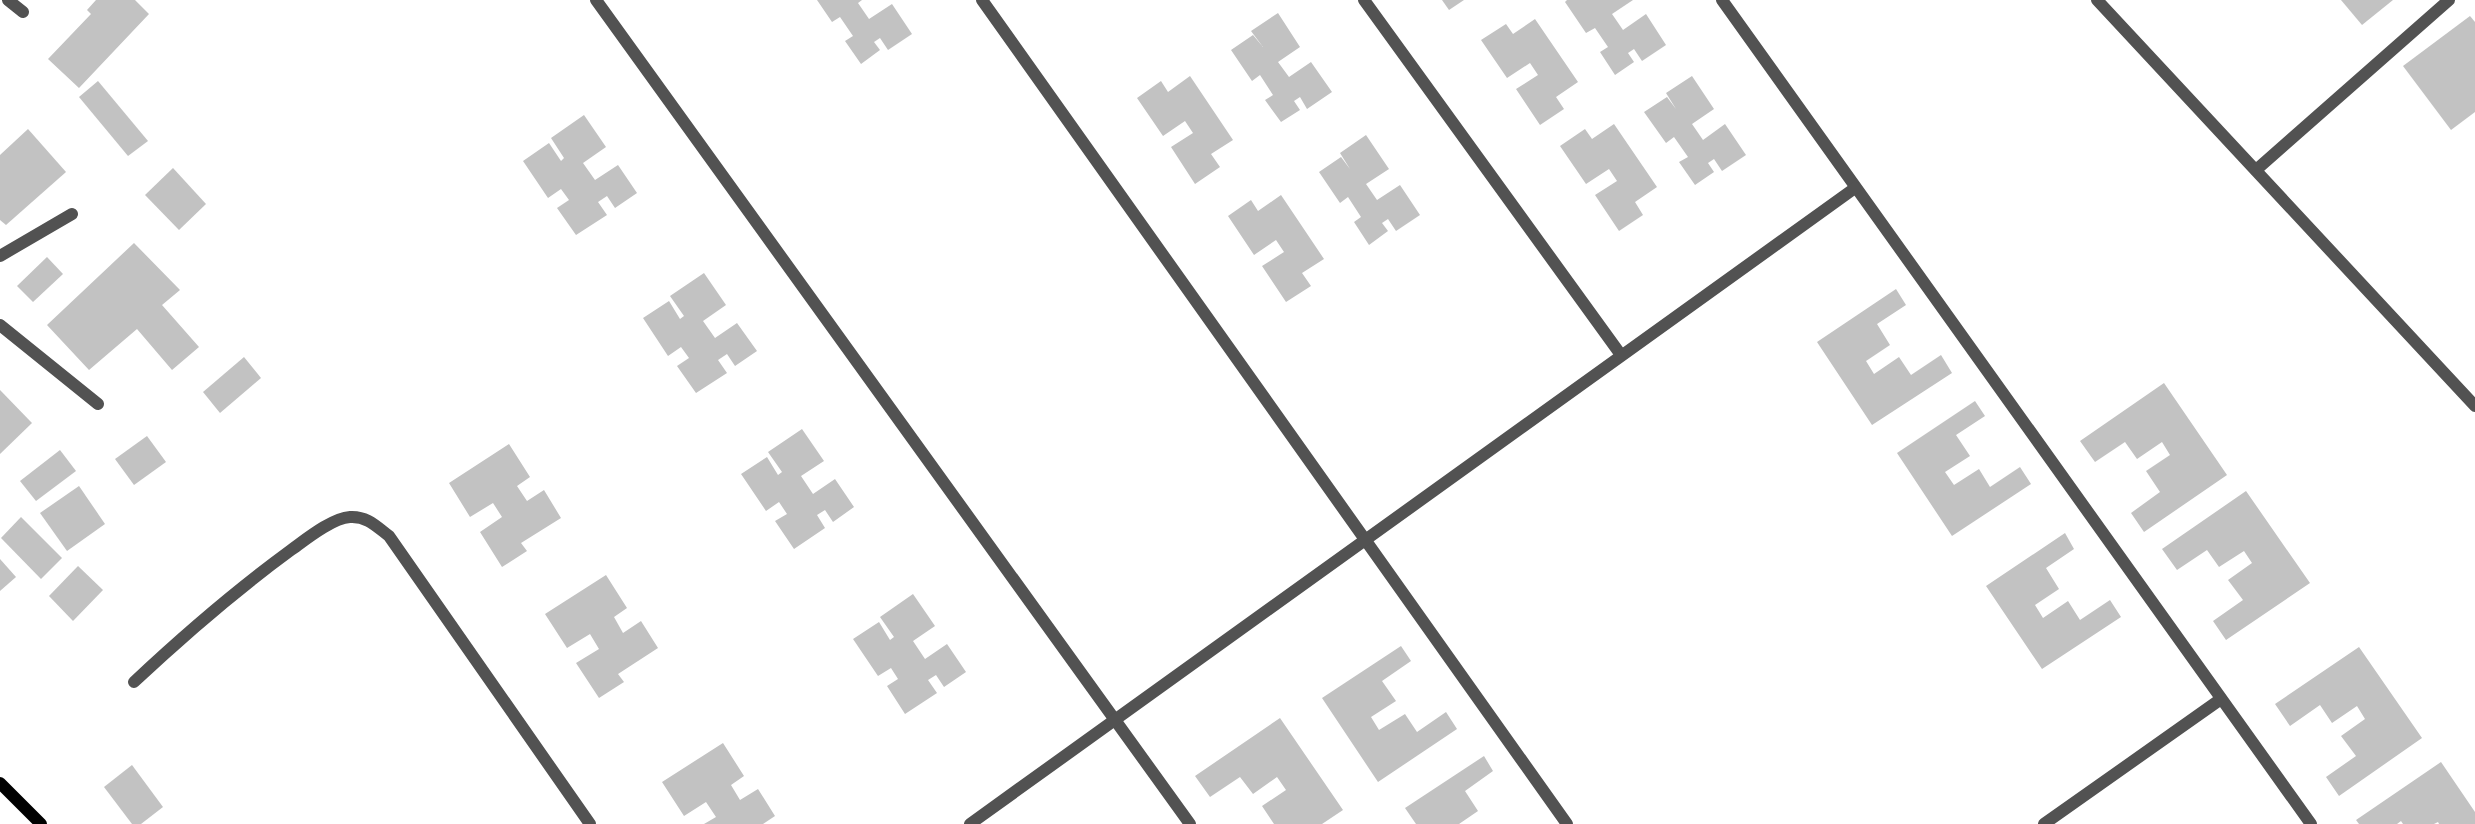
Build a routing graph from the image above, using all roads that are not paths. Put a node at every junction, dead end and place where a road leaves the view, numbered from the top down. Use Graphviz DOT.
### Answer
graph roads {
  1 [pos="8,0"];
  2 [pos="596,0"];
  3 [pos="982,0"];
  4 [pos="1364,0"];
  5 [pos="1722,0"];
  6 [pos="2097,0"];
  7 [pos="2449,0"];
  8 [pos="23,12"];
  9 [pos="2256,170"];
  10 [pos="1855,188"];
  11 [pos="72,214"];
  12 [pos="0,256"];
  13 [pos="0,325"];
  14 [pos="1621,355"];
  15 [pos="98,404"];
  16 [pos="2475,406"];
  17 [pos="1364,540"];
  18 [pos="134,682"];
  19 [pos="2221,698"];
  20 [pos="1115,719"];
  21 [pos="0,783"];
  22 [pos="41,824"];
  23 [pos="590,824"];
  24 [pos="970,824"];
  25 [pos="1190,824"];
  26 [pos="1567,824"];
  27 [pos="2044,824"];
  28 [pos="2311,824"];
  1 -- 8 [label="street"];
  2 -- 20 [label="street"];
  3 -- 17 [label="street"];
  4 -- 14 [label="street"];
  5 -- 10 [label="street"];
  6 -- 9 [label="street"];
  7 -- 9 [label="street"];
  9 -- 16 [label="street"];
  10 -- 14 [label="street"];
  10 -- 19 [label="street"];
  11 -- 12 [label="street"];
  13 -- 15 [label="street"];
  14 -- 17 [label="street"];
  17 -- 20 [label="street"];
  17 -- 26 [label="street"];
  18 -- 23 [label="street"];
  19 -- 27 [label="street"];
  19 -- 28 [label="street"];
  20 -- 24 [label="street"];
  20 -- 25 [label="street"];
  21 -- 22 [label="main road"];
}
